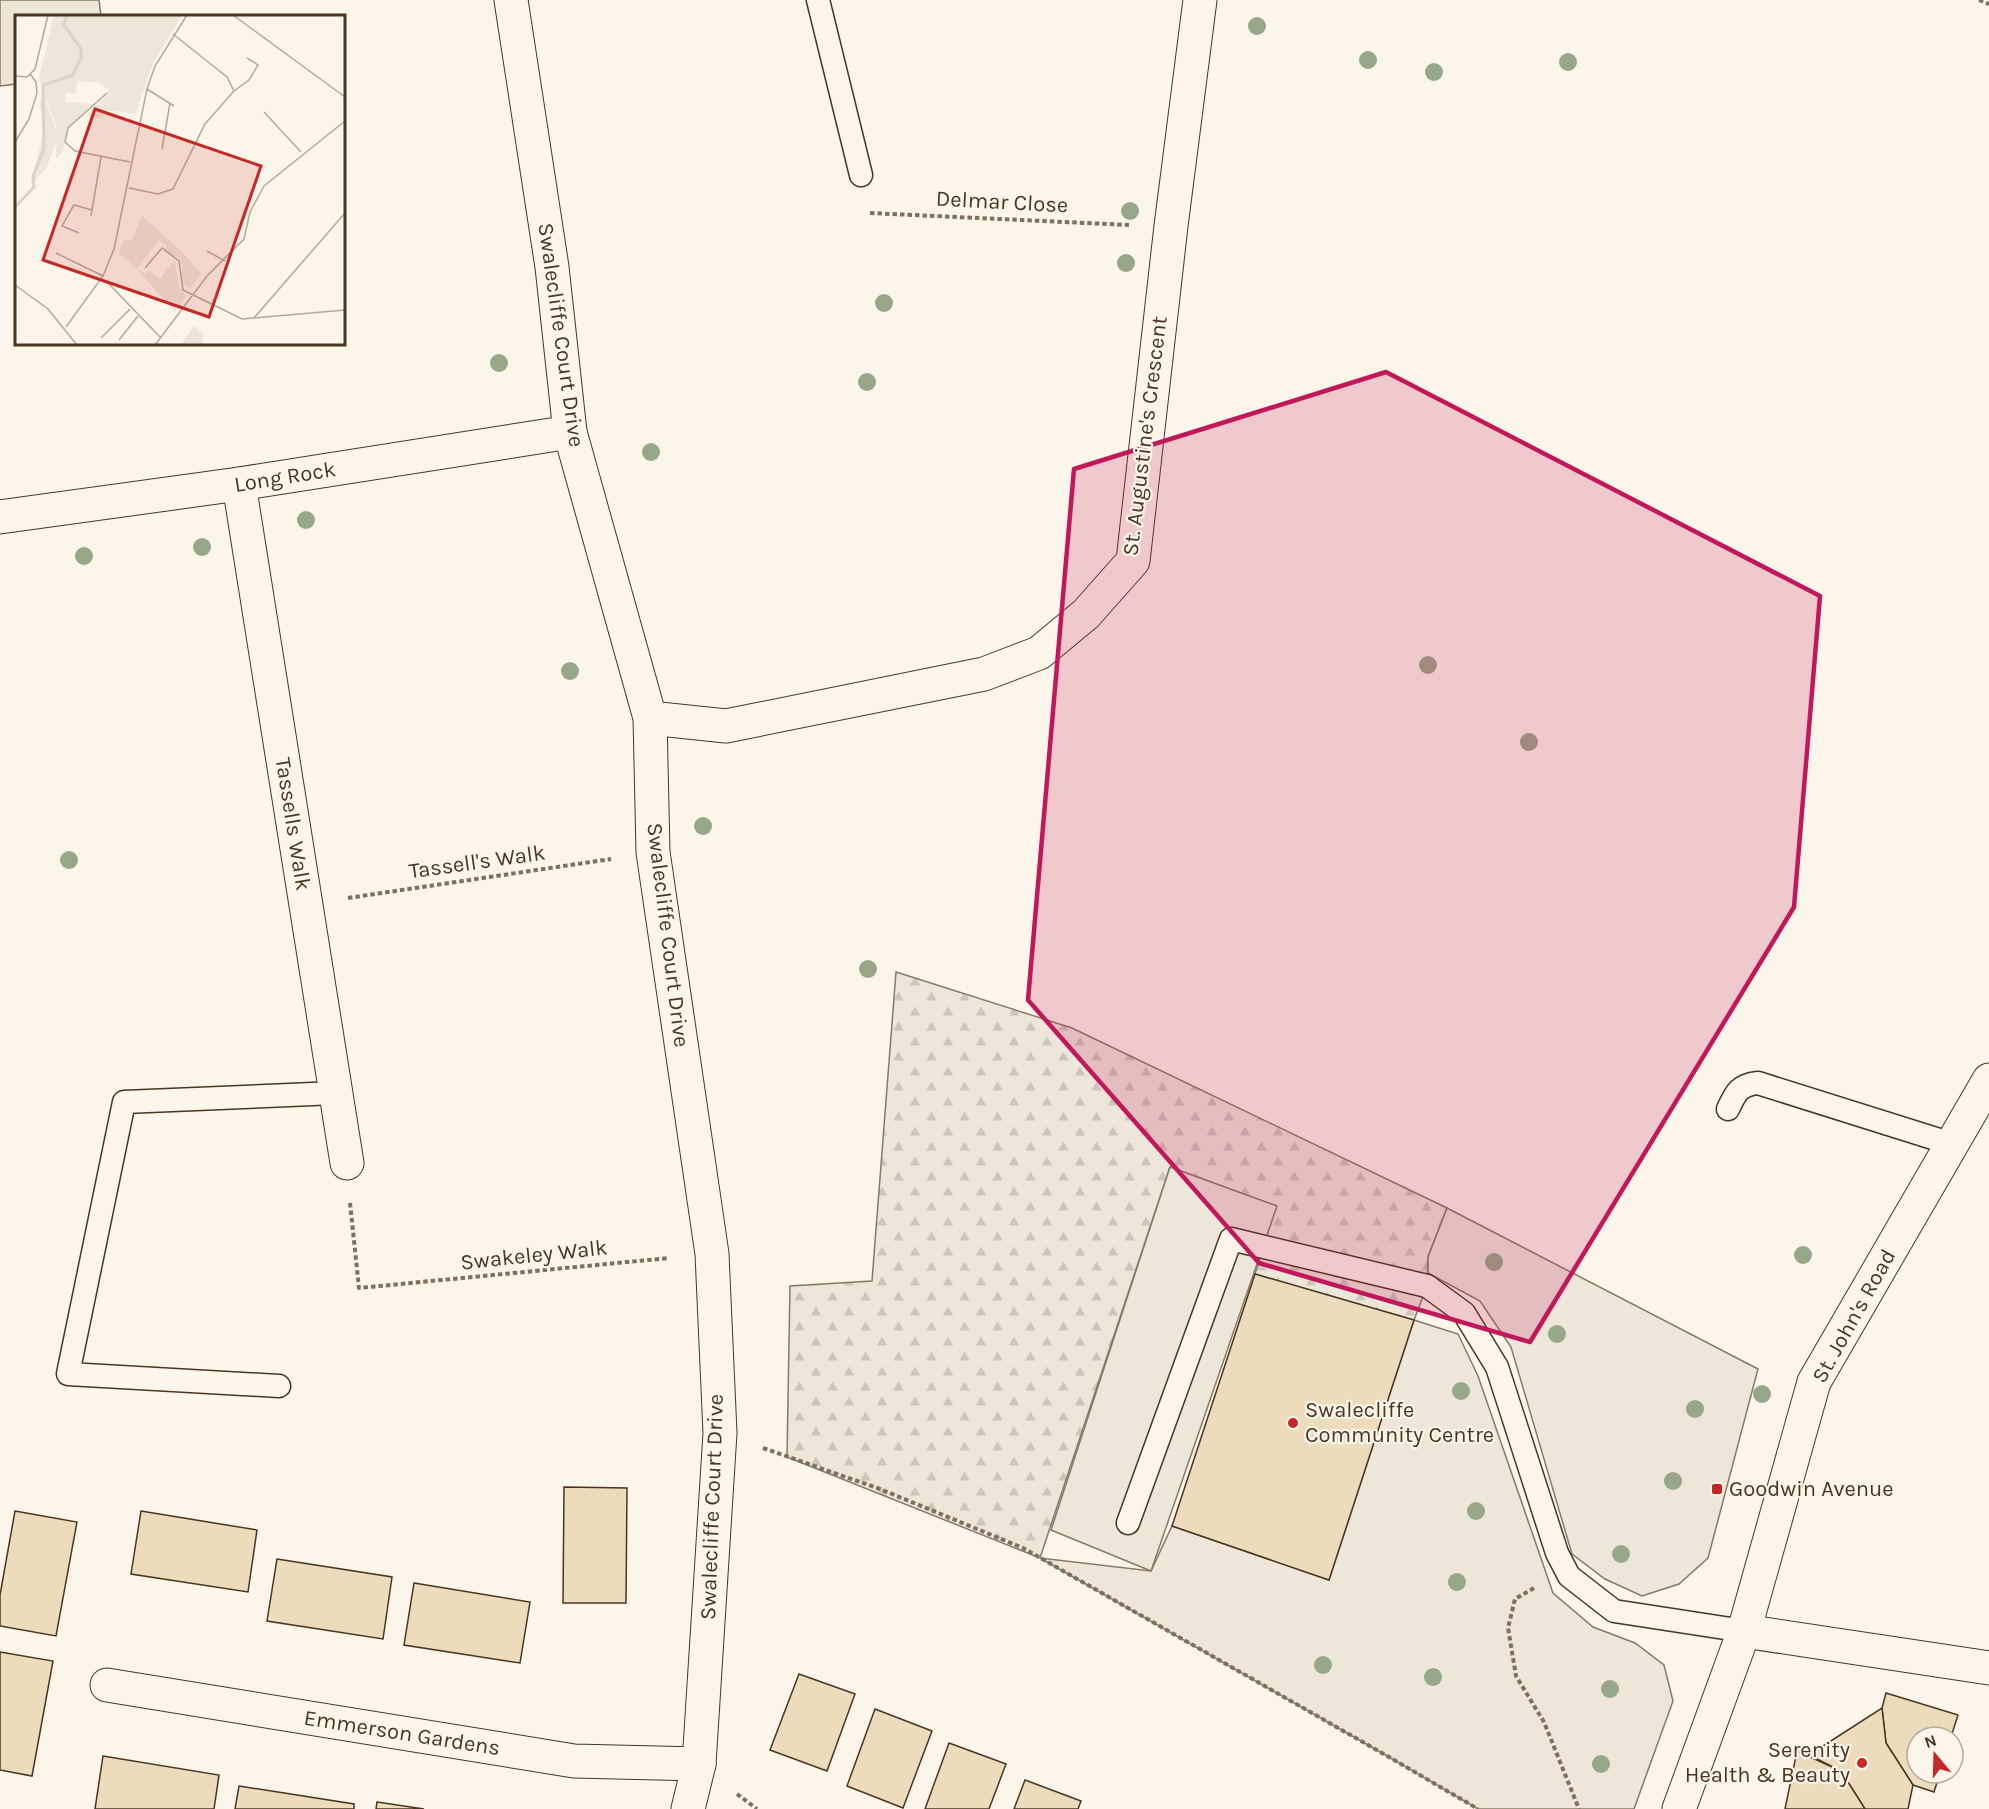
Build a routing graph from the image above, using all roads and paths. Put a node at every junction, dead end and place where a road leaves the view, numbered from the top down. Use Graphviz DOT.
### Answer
graph roads {
  1 [pos="511,0"];
  2 [pos="818,0"];
  3 [pos="1200,0"];
  4 [pos="1979,0"];
  5 [pos="1989,4"];
  6 [pos="861,175"];
  7 [pos="1171,226"];
  8 [pos="570,432"];
  9 [pos="239,484"];
  10 [pos="0,518"];
  11 [pos="650,718"];
  12 [pos="653,852"];
  13 [pos="305,904"];
  14 [pos="1989,1080"];
  15 [pos="336,1093"];
  16 [pos="1728,1109"];
  17 [pos="1952,1144"];
  18 [pos="346,1164"];
  19 [pos="712,1254"];
  20 [pos="279,1386"];
  21 [pos="720,1433"];
  22 [pos="1128,1523"];
  23 [pos="1569,1576"];
  24 [pos="1744,1631"];
  25 [pos="1989,1668"];
  26 [pos="107,1684"];
  27 [pos="699,1764"];
  28 [pos="688,1809"];
  29 [pos="1478,1809"];
  30 [pos="1579,1809"];
  31 [pos="1679,1809"];
  1 -- 8 [label="street, Swalecliffe Court Drive"];
  2 -- 6 [label="lane"];
  3 -- 7 [label="street, St. Augustine's Crescent"];
  4 -- 5 [label="path"];
  6 -- 7 [label="path, Delmar Close"];
  7 -- 11 [label="street, St. Augustine's Crescent"];
  8 -- 9 [label="street, Long Rock"];
  8 -- 11 [label="street, Swalecliffe Court Drive"];
  9 -- 10 [label="street, Long Rock"];
  9 -- 13 [label="street, Tassells Walk"];
  11 -- 12 [label="street, Swalecliffe Court Drive"];
  12 -- 13 [label="path, Tassell's Walk"];
  12 -- 19 [label="street, Swalecliffe Court Drive"];
  13 -- 15 [label="street, Tassells Walk"];
  14 -- 17 [label="street, St. John's Road"];
  15 -- 18 [label="street, Tassells Walk"];
  15 -- 20 [label="lane"];
  16 -- 17 [label="lane"];
  17 -- 24 [label="street, St. John's Road"];
  18 -- 19 [label="path, Swakeley Walk"];
  19 -- 21 [label="street, Swalecliffe Court Drive"];
  21 -- 27 [label="street, Swalecliffe Court Drive"];
  21 -- 29 [label="path"];
  22 -- 23 [label="lane"];
  23 -- 24 [label="lane"];
  23 -- 30 [label="path"];
  24 -- 25 [label="street"];
  24 -- 31 [label="street, St. John's Road"];
  26 -- 27 [label="street, Emmerson Gardens"];
  27 -- 28 [label="street, Swalecliffe Court Drive"];
}
